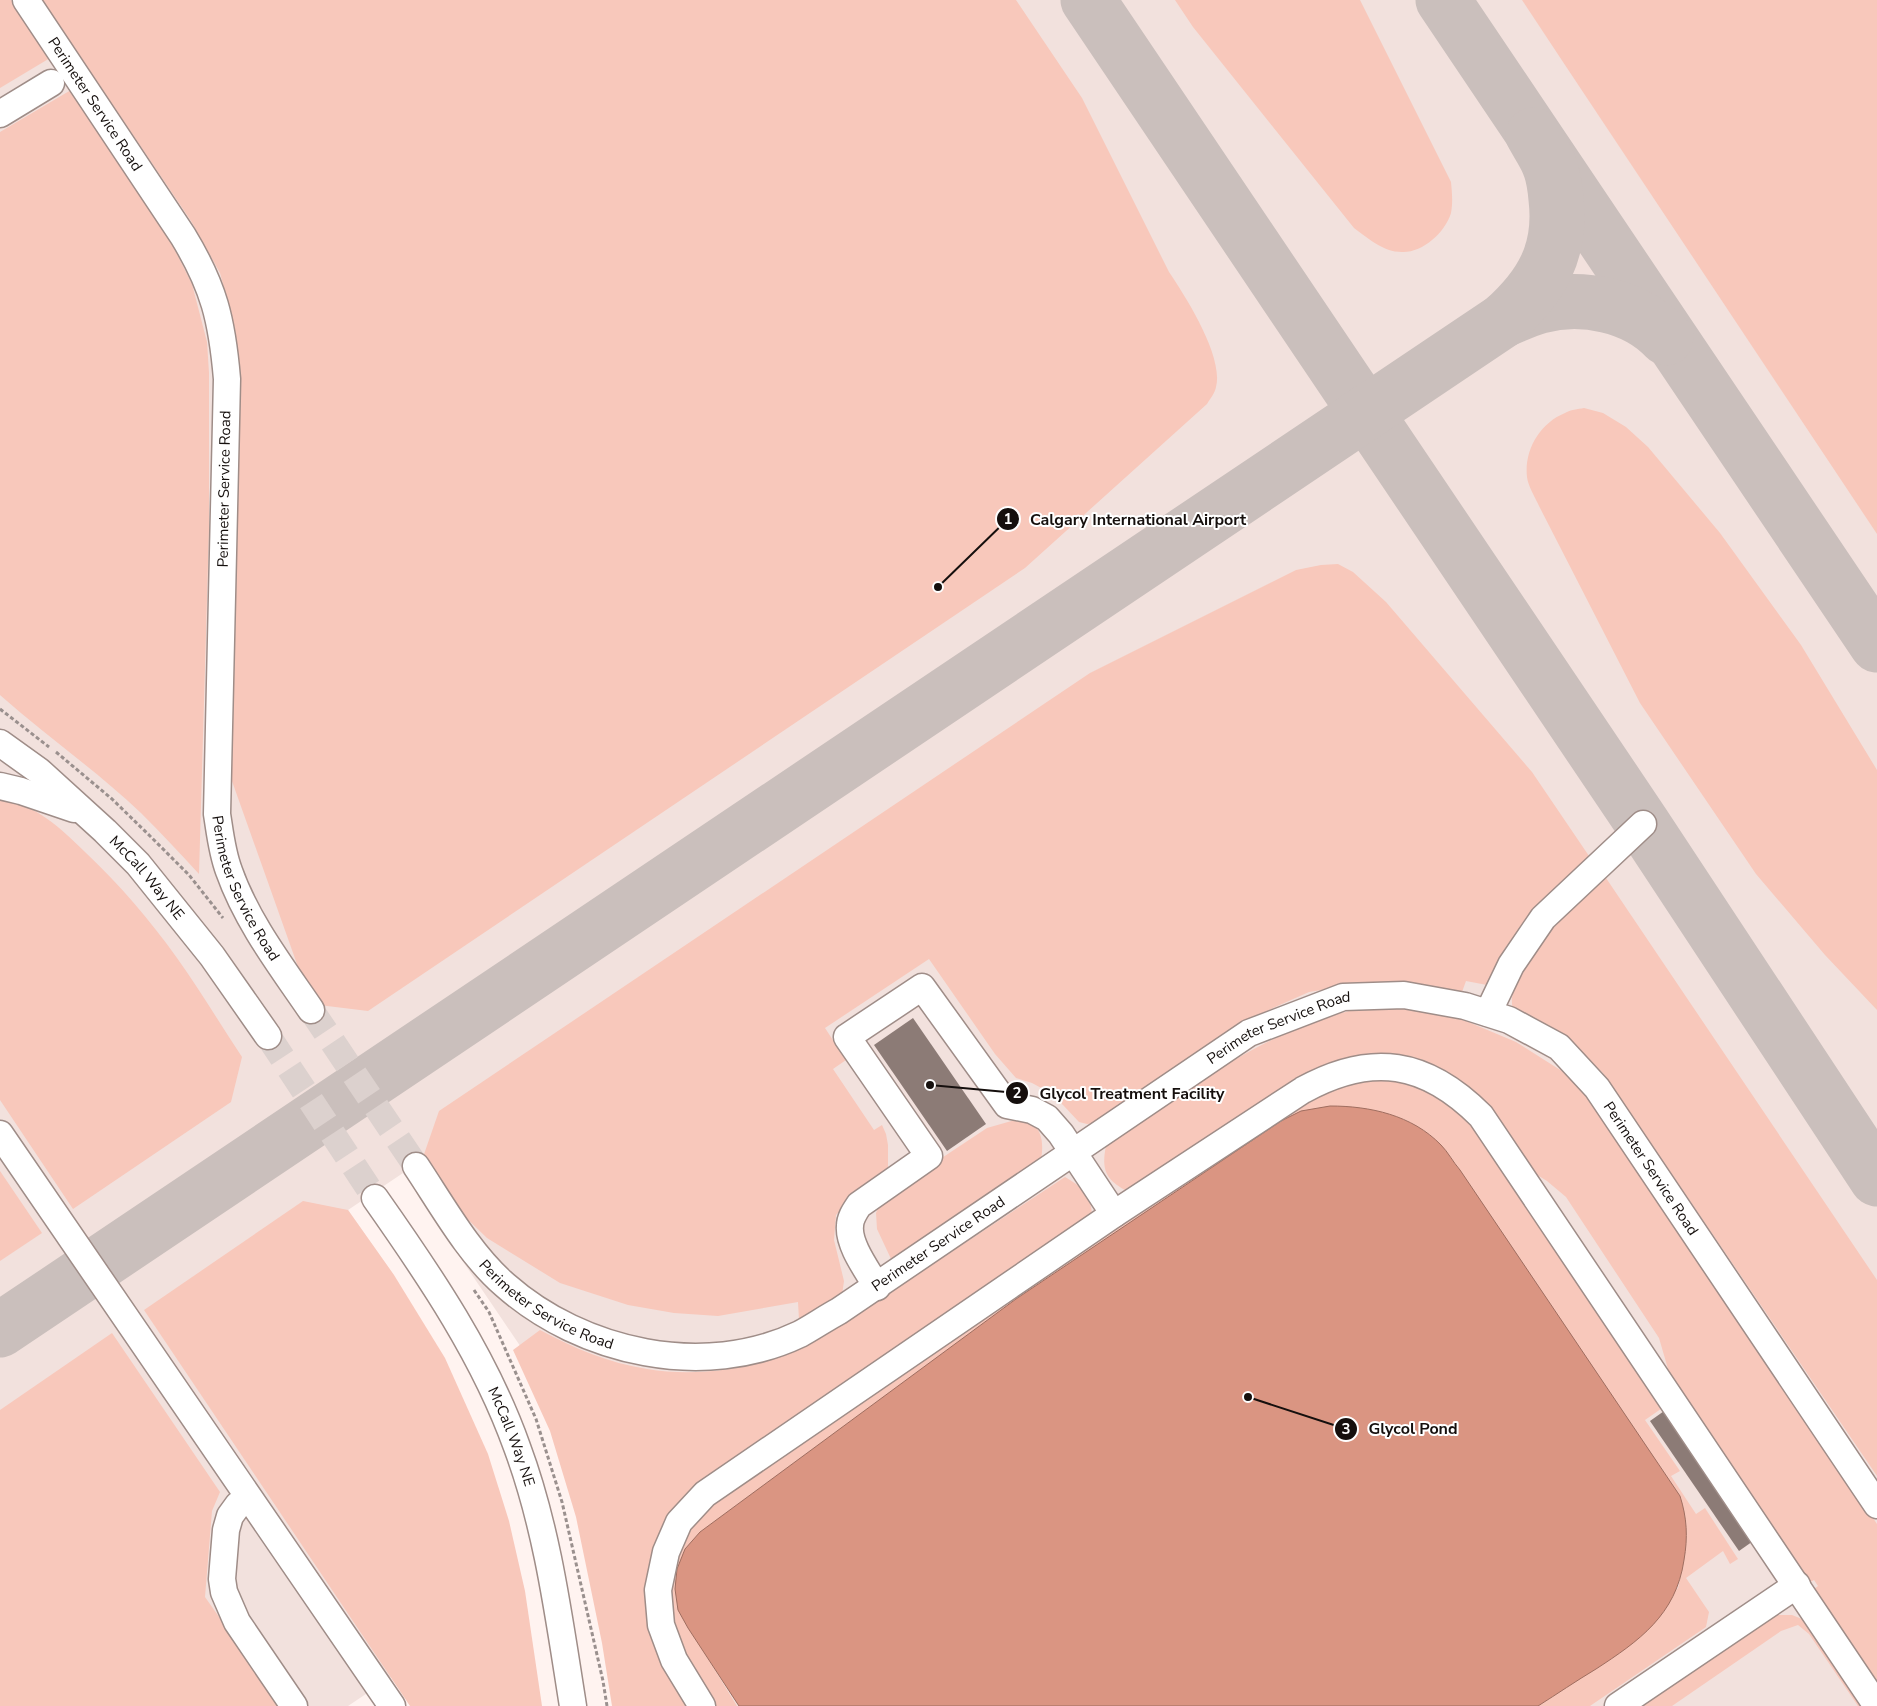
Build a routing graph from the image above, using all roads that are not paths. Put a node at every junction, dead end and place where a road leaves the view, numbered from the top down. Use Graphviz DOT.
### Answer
graph roads {
  1 [pos="26,0"];
  2 [pos="51,83"];
  3 [pos="0,114"];
  4 [pos="0,743"];
  5 [pos="0,786"];
  6 [pos="82,812"];
  7 [pos="1643,824"];
  8 [pos="311,1010"];
  9 [pos="1488,1014"];
  10 [pos="268,1036"];
  11 [pos="0,1134"];
  12 [pos="1074,1153"];
  13 [pos="416,1166"];
  14 [pos="376,1198"];
  15 [pos="1114,1214"];
  16 [pos="877,1287"];
  17 [pos="248,1497"];
  18 [pos="1877,1505"];
  19 [pos="1797,1585"];
  20 [pos="294,1706"];
  21 [pos="392,1706"];
  22 [pos="573,1706"];
  23 [pos="702,1706"];
  24 [pos="1618,1706"];
  25 [pos="1877,1706"];
  1 -- 8 [label="street, Perimeter Service Road"];
  2 -- 3 [label="street"];
  4 -- 6 [label="street, McCall Way NE"];
  5 -- 6 [label="street"];
  6 -- 10 [label="street, McCall Way NE"];
  7 -- 9 [label="street"];
  9 -- 12 [label="street, Perimeter Service Road"];
  9 -- 18 [label="street, Perimeter Service Road"];
  11 -- 17 [label="street"];
  12 -- 15 [label="street"];
  12 -- 16 [label="street, Perimeter Service Road"];
  12 -- 16 [label="street"];
  13 -- 16 [label="street, Perimeter Service Road"];
  14 -- 22 [label="street, McCall Way NE"];
  15 -- 19 [label="street"];
  15 -- 23 [label="street"];
  17 -- 20 [label="street"];
  17 -- 21 [label="street"];
  19 -- 24 [label="street"];
  19 -- 25 [label="street"];
}
